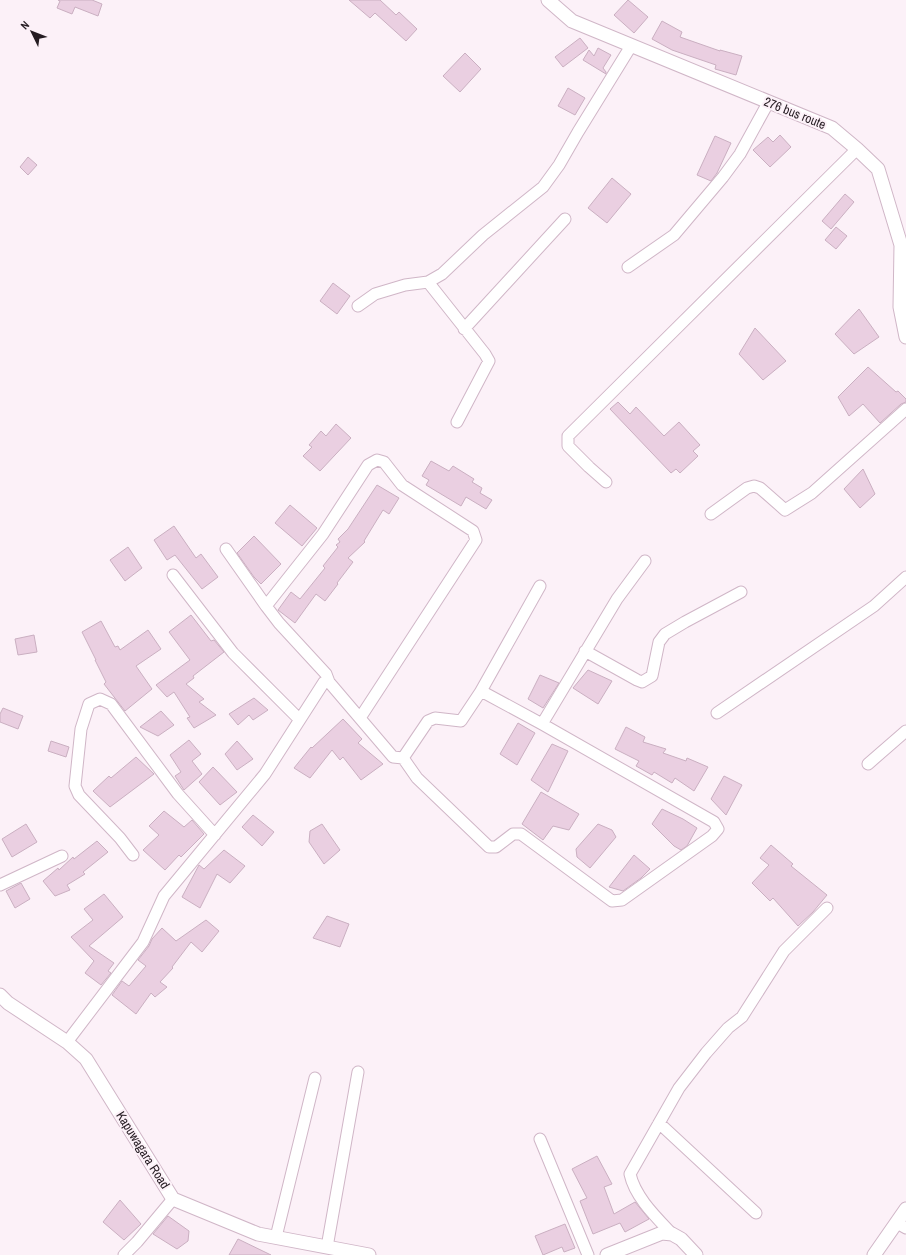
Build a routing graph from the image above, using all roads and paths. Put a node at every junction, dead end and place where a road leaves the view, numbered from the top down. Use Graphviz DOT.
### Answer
graph roads {
  1 [pos="548,0"];
  2 [pos="631,46"];
  3 [pos="768,103"];
  4 [pos="857,149"];
  5 [pos="565,219"];
  6 [pos="628,267"];
  7 [pos="428,282"];
  8 [pos="358,306"];
  9 [pos="464,329"];
  10 [pos="906,337"];
  11 [pos="906,409"];
  12 [pos="457,422"];
  13 [pos="606,482"];
  14 [pos="711,514"];
  15 [pos="226,549"];
  16 [pos="645,561"];
  17 [pos="173,575"];
  18 [pos="906,577"];
  19 [pos="540,586"];
  20 [pos="741,592"];
  21 [pos="266,606"];
  22 [pos="585,651"];
  23 [pos="329,682"];
  24 [pos="481,691"];
  25 [pos="717,713"];
  26 [pos="360,718"];
  27 [pos="300,719"];
  28 [pos="542,724"];
  29 [pos="906,731"];
  30 [pos="403,758"];
  31 [pos="868,764"];
  32 [pos="215,835"];
  33 [pos="133,855"];
  34 [pos="62,856"];
  35 [pos="0,885"];
  36 [pos="827,908"];
  37 [pos="0,996"];
  38 [pos="67,1042"];
  39 [pos="358,1072"];
  40 [pos="315,1078"];
  41 [pos="659,1123"];
  42 [pos="540,1139"];
  43 [pos="173,1199"];
  44 [pos="906,1209"];
  45 [pos="756,1213"];
  46 [pos="901,1226"];
  47 [pos="672,1234"];
  48 [pos="276,1237"];
  49 [pos="327,1247"];
  50 [pos="124,1255"];
  51 [pos="369,1255"];
  52 [pos="588,1255"];
  53 [pos="607,1255"];
  54 [pos="696,1255"];
  55 [pos="874,1255"];
  1 -- 2 [label="street, 276 bus route"];
  2 -- 3 [label="street, 276 bus route"];
  2 -- 7 [label="street"];
  3 -- 4 [label="street, 276 bus route"];
  3 -- 6 [label="street"];
  4 -- 10 [label="street, 276 bus route"];
  4 -- 13 [label="street"];
  5 -- 9 [label="street"];
  7 -- 8 [label="street"];
  7 -- 9 [label="street"];
  9 -- 12 [label="street"];
  11 -- 14 [label="street"];
  15 -- 21 [label="street"];
  16 -- 22 [label="street"];
  17 -- 27 [label="street"];
  18 -- 25 [label="street"];
  19 -- 24 [label="street"];
  20 -- 22 [label="street"];
  21 -- 23 [label="street"];
  21 -- 26 [label="street"];
  22 -- 28 [label="street"];
  23 -- 26 [label="street"];
  23 -- 27 [label="street"];
  24 -- 28 [label="street"];
  24 -- 30 [label="street"];
  26 -- 30 [label="street"];
  27 -- 32 [label="street"];
  28 -- 30 [label="street"];
  29 -- 31 [label="street"];
  32 -- 33 [label="street"];
  32 -- 38 [label="street"];
  34 -- 35 [label="street"];
  36 -- 41 [label="street"];
  37 -- 38 [label="street, Kapuwagara Road"];
  38 -- 43 [label="street, Kapuwagara Road"];
  39 -- 49 [label="street"];
  40 -- 48 [label="street"];
  41 -- 45 [label="street"];
  41 -- 47 [label="street"];
  42 -- 52 [label="street"];
  43 -- 48 [label="street, Kapuwagara Road"];
  43 -- 50 [label="street"];
  44 -- 46 [label="street"];
  46 -- 55 [label="street"];
  47 -- 53 [label="street"];
  47 -- 54 [label="street"];
  48 -- 49 [label="street, Kapuwagara Road"];
  49 -- 51 [label="street, Kapuwagara Road"];
}
